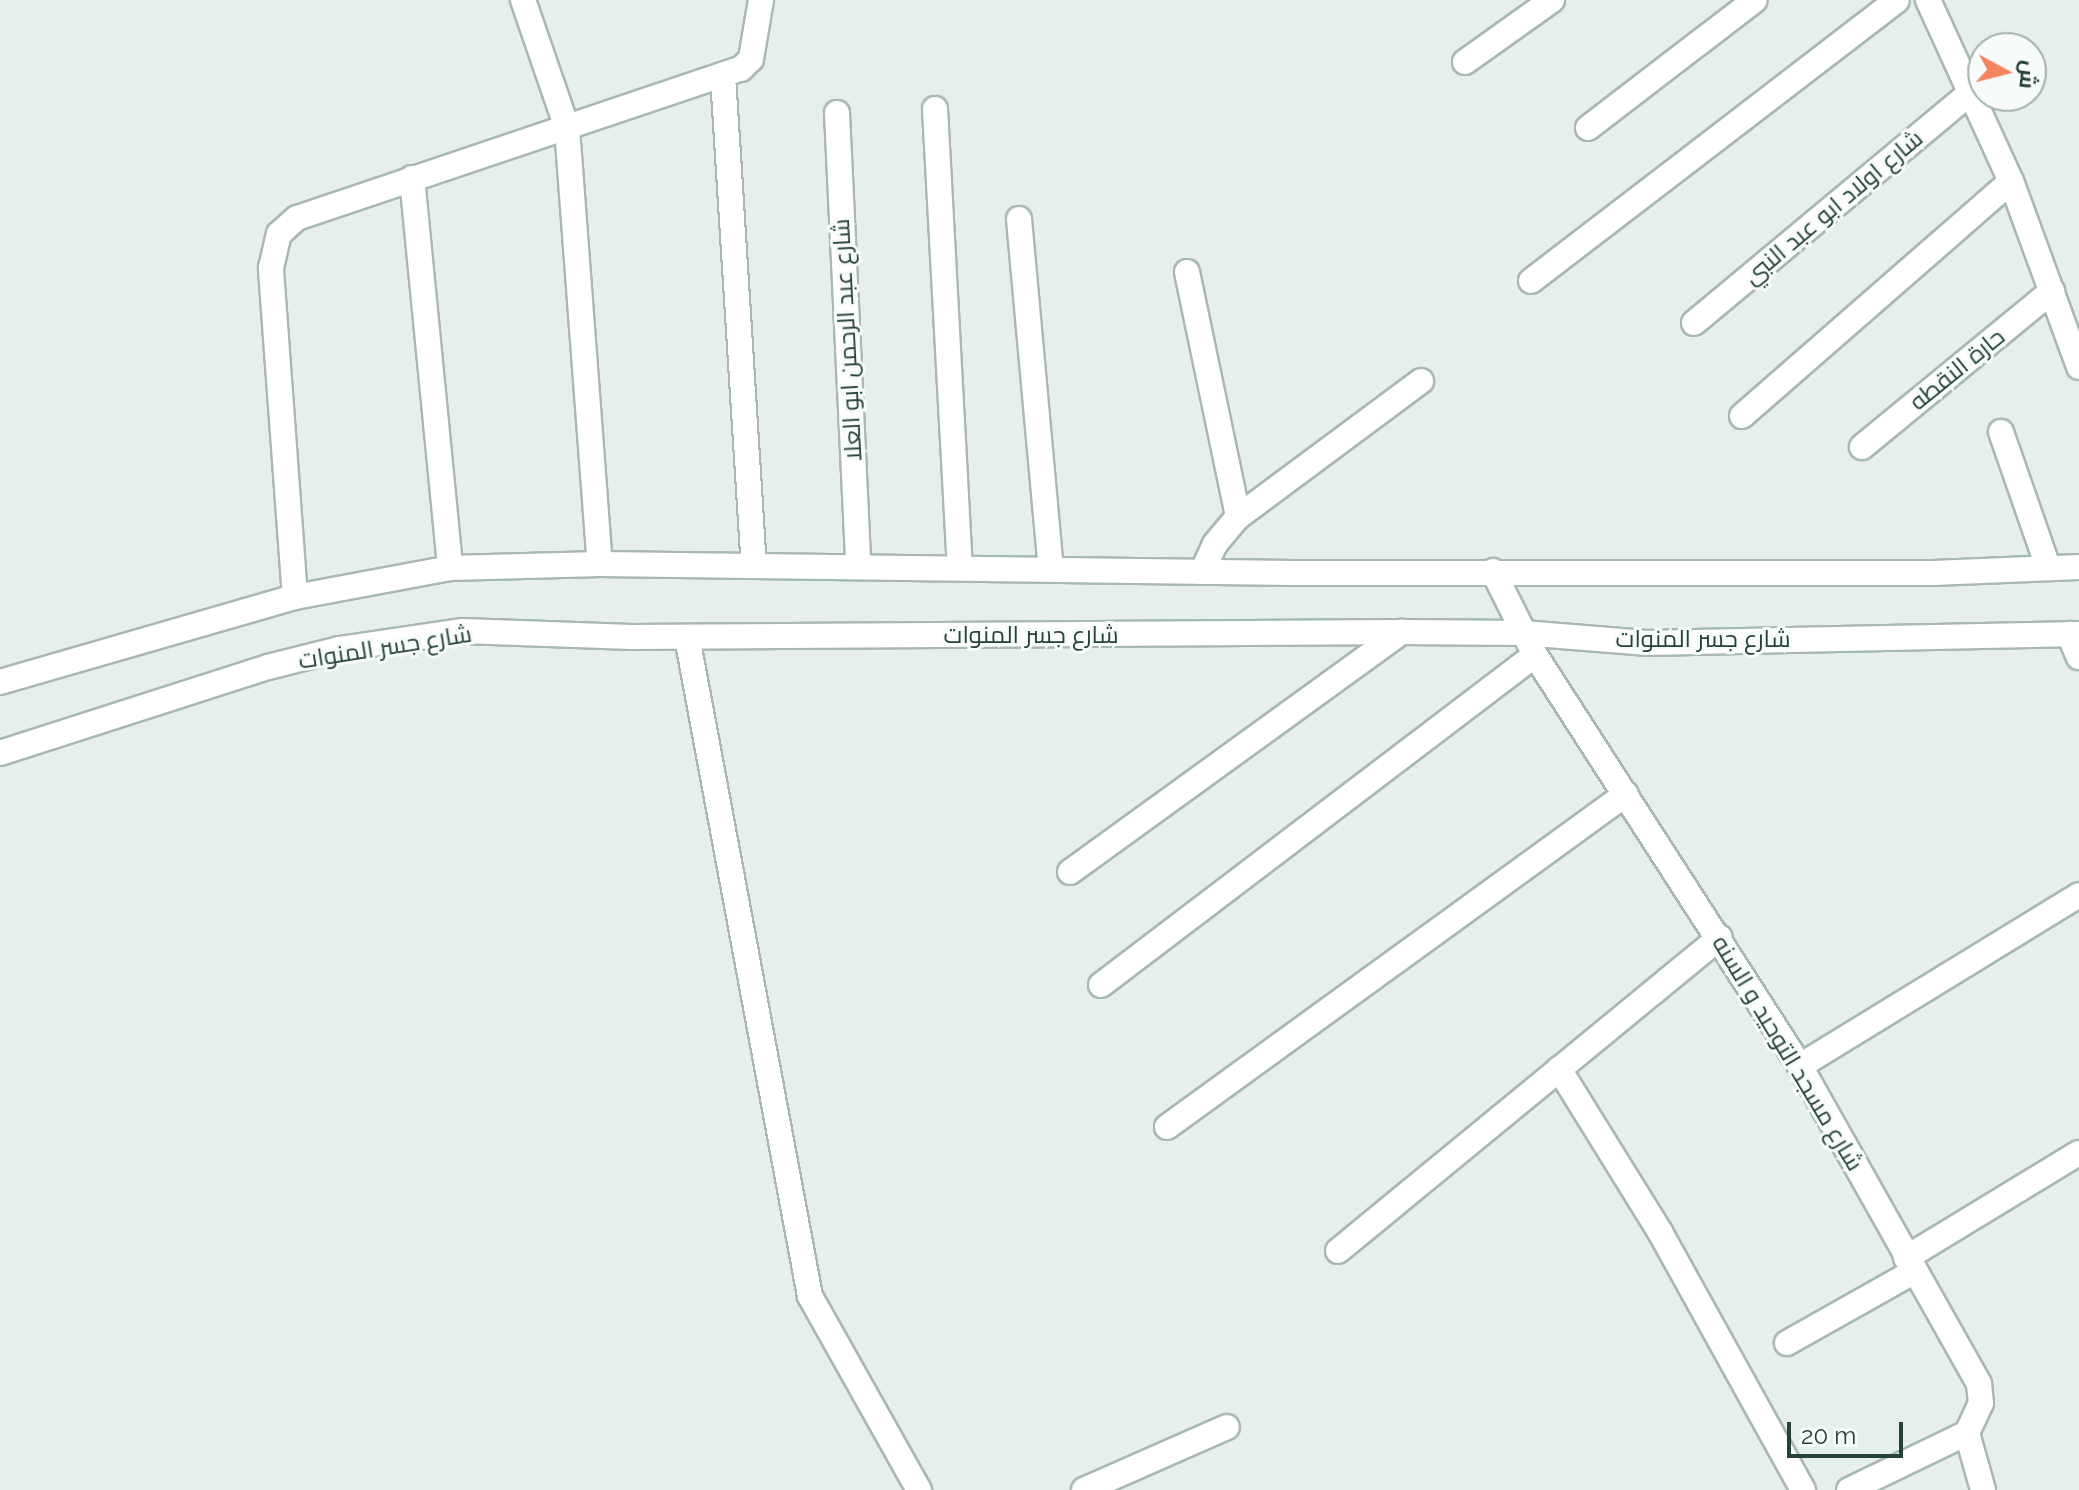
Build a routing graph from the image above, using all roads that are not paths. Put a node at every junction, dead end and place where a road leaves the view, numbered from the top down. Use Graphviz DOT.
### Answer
graph roads {
  1 [pos="523,0"];
  2 [pos="761,0"];
  3 [pos="1552,0"];
  4 [pos="1755,0"];
  5 [pos="1897,0"];
  6 [pos="1928,0"];
  7 [pos="1465,62"];
  8 [pos="723,76"];
  9 [pos="1967,83"];
  10 [pos="1967,95"];
  11 [pos="935,109"];
  12 [pos="1980,112"];
  13 [pos="837,113"];
  14 [pos="567,128"];
  15 [pos="1588,128"];
  16 [pos="412,178"];
  17 [pos="2011,181"];
  18 [pos="1019,219"];
  19 [pos="1187,272"];
  20 [pos="1531,281"];
  21 [pos="2052,291"];
  22 [pos="1694,323"];
  23 [pos="2079,367"];
  24 [pos="1421,381"];
  25 [pos="1742,416"];
  26 [pos="2001,432"];
  27 [pos="1862,447"];
  28 [pos="1238,517"];
  29 [pos="600,564"];
  30 [pos="754,566"];
  31 [pos="858,566"];
  32 [pos="960,566"];
  33 [pos="2048,567"];
  34 [pos="2079,567"];
  35 [pos="450,568"];
  36 [pos="1051,568"];
  37 [pos="1493,571"];
  38 [pos="1202,572"];
  39 [pos="295,597"];
  40 [pos="1402,632"];
  41 [pos="2074,634"];
  42 [pos="687,637"];
  43 [pos="1529,644"];
  44 [pos="2079,657"];
  45 [pos="0,682"];
  46 [pos="0,753"];
  47 [pos="1626,794"];
  48 [pos="1070,872"];
  49 [pos="2079,895"];
  50 [pos="1720,937"];
  51 [pos="1101,985"];
  52 [pos="1800,1066"];
  53 [pos="1559,1069"];
  54 [pos="1167,1127"];
  55 [pos="2079,1153"];
  56 [pos="1338,1251"];
  57 [pos="1909,1265"];
  58 [pos="1787,1343"];
  59 [pos="1227,1427"];
  60 [pos="1967,1433"];
  61 [pos="919,1490"];
  62 [pos="1084,1490"];
  63 [pos="1803,1490"];
  64 [pos="1849,1490"];
  65 [pos="1983,1490"];
  1 -- 14 [label="street"];
  2 -- 8 [label="street"];
  3 -- 7 [label="street"];
  4 -- 15 [label="street"];
  5 -- 20 [label="street"];
  6 -- 9 [label="street"];
  8 -- 14 [label="street"];
  8 -- 30 [label="street"];
  10 -- 22 [label="street, شارع اولاد ابو عبد النبي"];
  11 -- 32 [label="street"];
  12 -- 17 [label="street"];
  13 -- 31 [label="street, شارع عبد الرحمن ابو العلا"];
  14 -- 16 [label="street"];
  14 -- 29 [label="street"];
  16 -- 35 [label="street"];
  16 -- 39 [label="street"];
  17 -- 21 [label="street"];
  17 -- 25 [label="street"];
  18 -- 36 [label="street"];
  19 -- 28 [label="street"];
  21 -- 23 [label="street"];
  21 -- 27 [label="street, حارة النقطه"];
  24 -- 28 [label="street"];
  26 -- 33 [label="street"];
  28 -- 38 [label="street"];
  29 -- 30 [label="street"];
  29 -- 35 [label="street"];
  30 -- 31 [label="street"];
  31 -- 32 [label="street"];
  32 -- 36 [label="street"];
  33 -- 34 [label="street"];
  33 -- 37 [label="street"];
  35 -- 39 [label="street"];
  36 -- 38 [label="street"];
  37 -- 38 [label="street"];
  37 -- 43 [label="street, شارع مسجد التوحيد و السنه"];
  39 -- 45 [label="street"];
  40 -- 42 [label="street, شارع جسر المنوات"];
  40 -- 43 [label="street, شارع جسر المنوات"];
  40 -- 48 [label="street"];
  41 -- 43 [label="street, شارع جسر المنوات"];
  41 -- 44 [label="street"];
  42 -- 46 [label="street, شارع جسر المنوات"];
  42 -- 61 [label="street"];
  43 -- 47 [label="street, شارع مسجد التوحيد و السنه"];
  43 -- 51 [label="street"];
  47 -- 50 [label="street, شارع مسجد التوحيد و السنه"];
  47 -- 54 [label="street"];
  49 -- 52 [label="street"];
  50 -- 52 [label="street, شارع مسجد التوحيد و السنه"];
  50 -- 53 [label="street"];
  52 -- 57 [label="street, شارع مسجد التوحيد و السنه"];
  53 -- 56 [label="street"];
  53 -- 63 [label="street"];
  55 -- 57 [label="street"];
  57 -- 58 [label="street"];
  57 -- 60 [label="street, شارع مسجد التوحيد و السنه"];
  59 -- 62 [label="street"];
  60 -- 64 [label="street"];
  60 -- 65 [label="street"];
}
